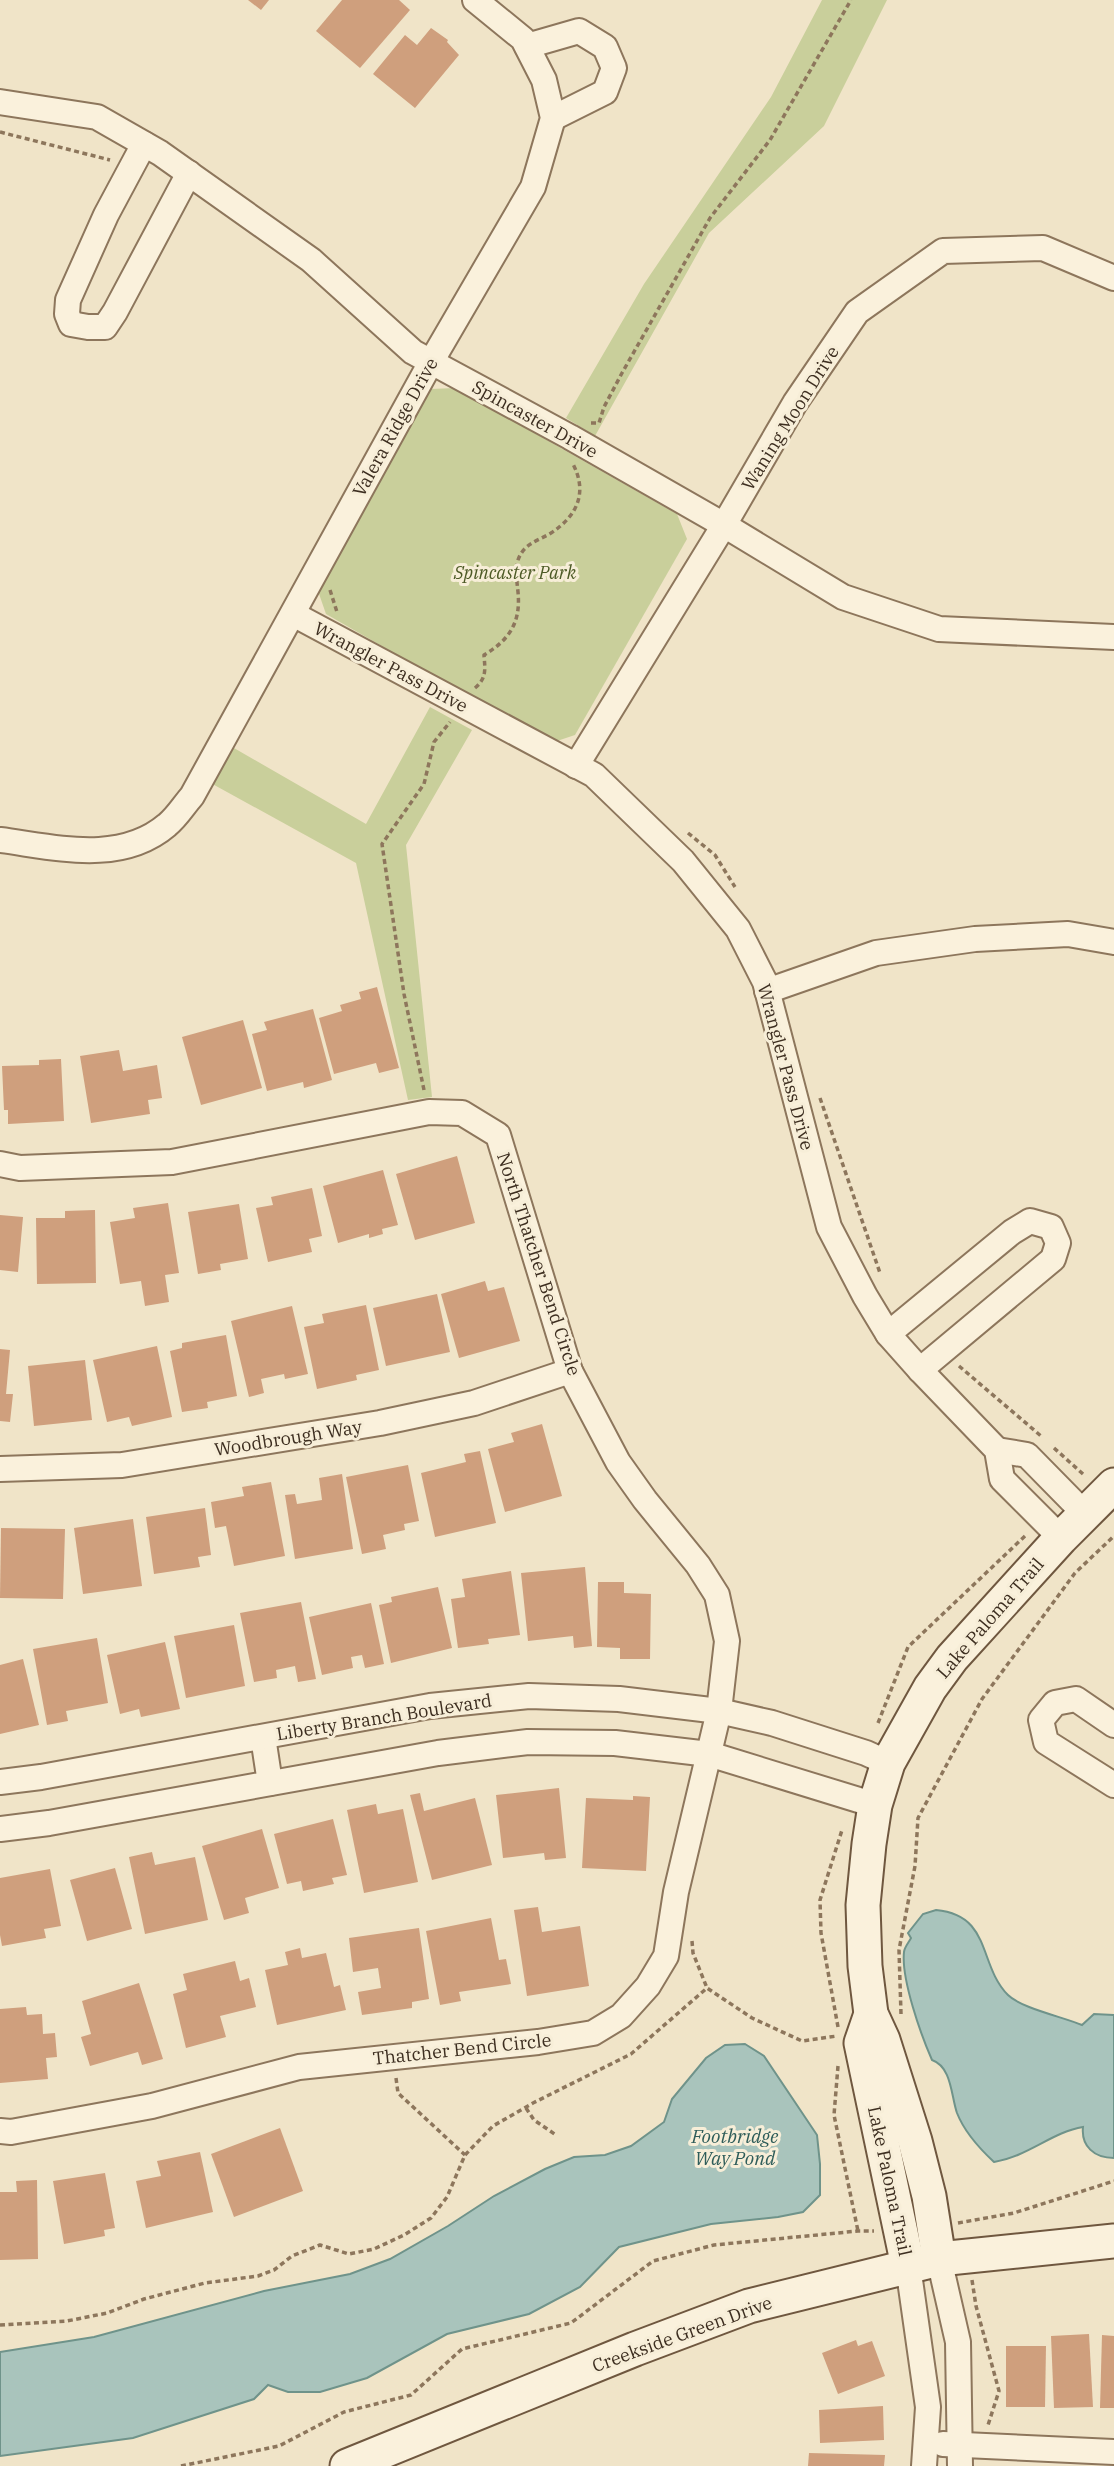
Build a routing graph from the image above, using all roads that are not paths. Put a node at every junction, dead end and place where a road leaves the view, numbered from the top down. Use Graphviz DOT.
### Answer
graph roads {
  1 [pos="475,0"];
  2 [pos="527,46"];
  3 [pos="0,102"];
  4 [pos="553,118"];
  5 [pos="144,144"];
  6 [pos="189,173"];
  7 [pos="1114,278"];
  8 [pos="431,362"];
  9 [pos="724,525"];
  10 [pos="293,614"];
  11 [pos="1114,637"];
  12 [pos="576,766"];
  13 [pos="0,840"];
  14 [pos="1114,942"];
  15 [pos="768,991"];
  16 [pos="0,1164"];
  17 [pos="888,1334"];
  18 [pos="920,1370"];
  19 [pos="570,1371"];
  20 [pos="997,1450"];
  21 [pos="0,1469"];
  22 [pos="1114,1485"];
  23 [pos="1085,1514"];
  24 [pos="1060,1538"];
  25 [pos="1114,1725"];
  26 [pos="714,1732"];
  27 [pos="263,1737"];
  28 [pos="888,1763"];
  29 [pos="0,1782"];
  30 [pos="270,1783"];
  31 [pos="1114,1785"];
  32 [pos="876,1805"];
  33 [pos="0,1829"];
  34 [pos="886,2015"];
  35 [pos="0,2131"];
  36 [pos="1114,2241"];
  37 [pos="924,2263"];
  38 [pos="1114,2452"];
  39 [pos="960,2455"];
  40 [pos="925,2456"];
  41 [pos="347,2466"];
  1 -- 2 [label="street, Valera Ridge Drive"];
  2 -- 4 [label="street, Valera Ridge Drive"];
  2 -- 4 [label="street"];
  3 -- 5 [label="street, Spincaster Drive"];
  4 -- 8 [label="street, Valera Ridge Drive"];
  5 -- 6 [label="street, Spincaster Drive"];
  5 -- 6 [label="street"];
  6 -- 8 [label="street, Spincaster Drive"];
  7 -- 9 [label="street, Waning Moon Drive"];
  8 -- 9 [label="street, Spincaster Drive"];
  8 -- 10 [label="street, Valera Ridge Drive"];
  9 -- 11 [label="street, Spincaster Drive"];
  9 -- 12 [label="street, Waning Moon Drive"];
  10 -- 12 [label="street, Wrangler Pass Drive"];
  10 -- 13 [label="street, Valera Ridge Drive"];
  12 -- 15 [label="street, Wrangler Pass Drive"];
  14 -- 15 [label="street"];
  15 -- 17 [label="street, Wrangler Pass Drive"];
  16 -- 19 [label="street, North Thatcher Bend Circle"];
  17 -- 18 [label="street, Wrangler Pass Drive"];
  17 -- 18 [label="street"];
  18 -- 20 [label="street, Wrangler Pass Drive"];
  19 -- 21 [label="street, Woodbrough Way"];
  19 -- 26 [label="street, North Thatcher Bend Circle"];
  20 -- 23 [label="street"];
  20 -- 24 [label="street, Wrangler Pass Drive"];
  22 -- 23 [label="street, Lake Paloma Trail"];
  23 -- 24 [label="street, Lake Paloma Trail"];
  24 -- 28 [label="street, Lake Paloma Trail"];
  25 -- 31 [label="street"];
  26 -- 27 [label="street, Liberty Branch Boulevard"];
  26 -- 28 [label="street, Liberty Branch Boulevard"];
  26 -- 30 [label="street, Liberty Branch Boulevard"];
  26 -- 32 [label="street, Liberty Branch Boulevard"];
  26 -- 35 [label="street, Thatcher Bend Circle"];
  27 -- 29 [label="street, Liberty Branch Boulevard"];
  27 -- 30 [label="street"];
  28 -- 32 [label="street, Lake Paloma Trail"];
  30 -- 33 [label="street, Liberty Branch Boulevard"];
  32 -- 34 [label="street, Lake Paloma Trail"];
  34 -- 37 [label="street, Lake Paloma Trail"];
  34 -- 37 [label="street, Lake Paloma Trail"];
  36 -- 37 [label="street, Creekside Green Drive"];
  37 -- 39 [label="street"];
  37 -- 40 [label="street"];
  37 -- 41 [label="street, Creekside Green Drive"];
  38 -- 39 [label="street"];
  39 -- 40 [label="street"];
}
